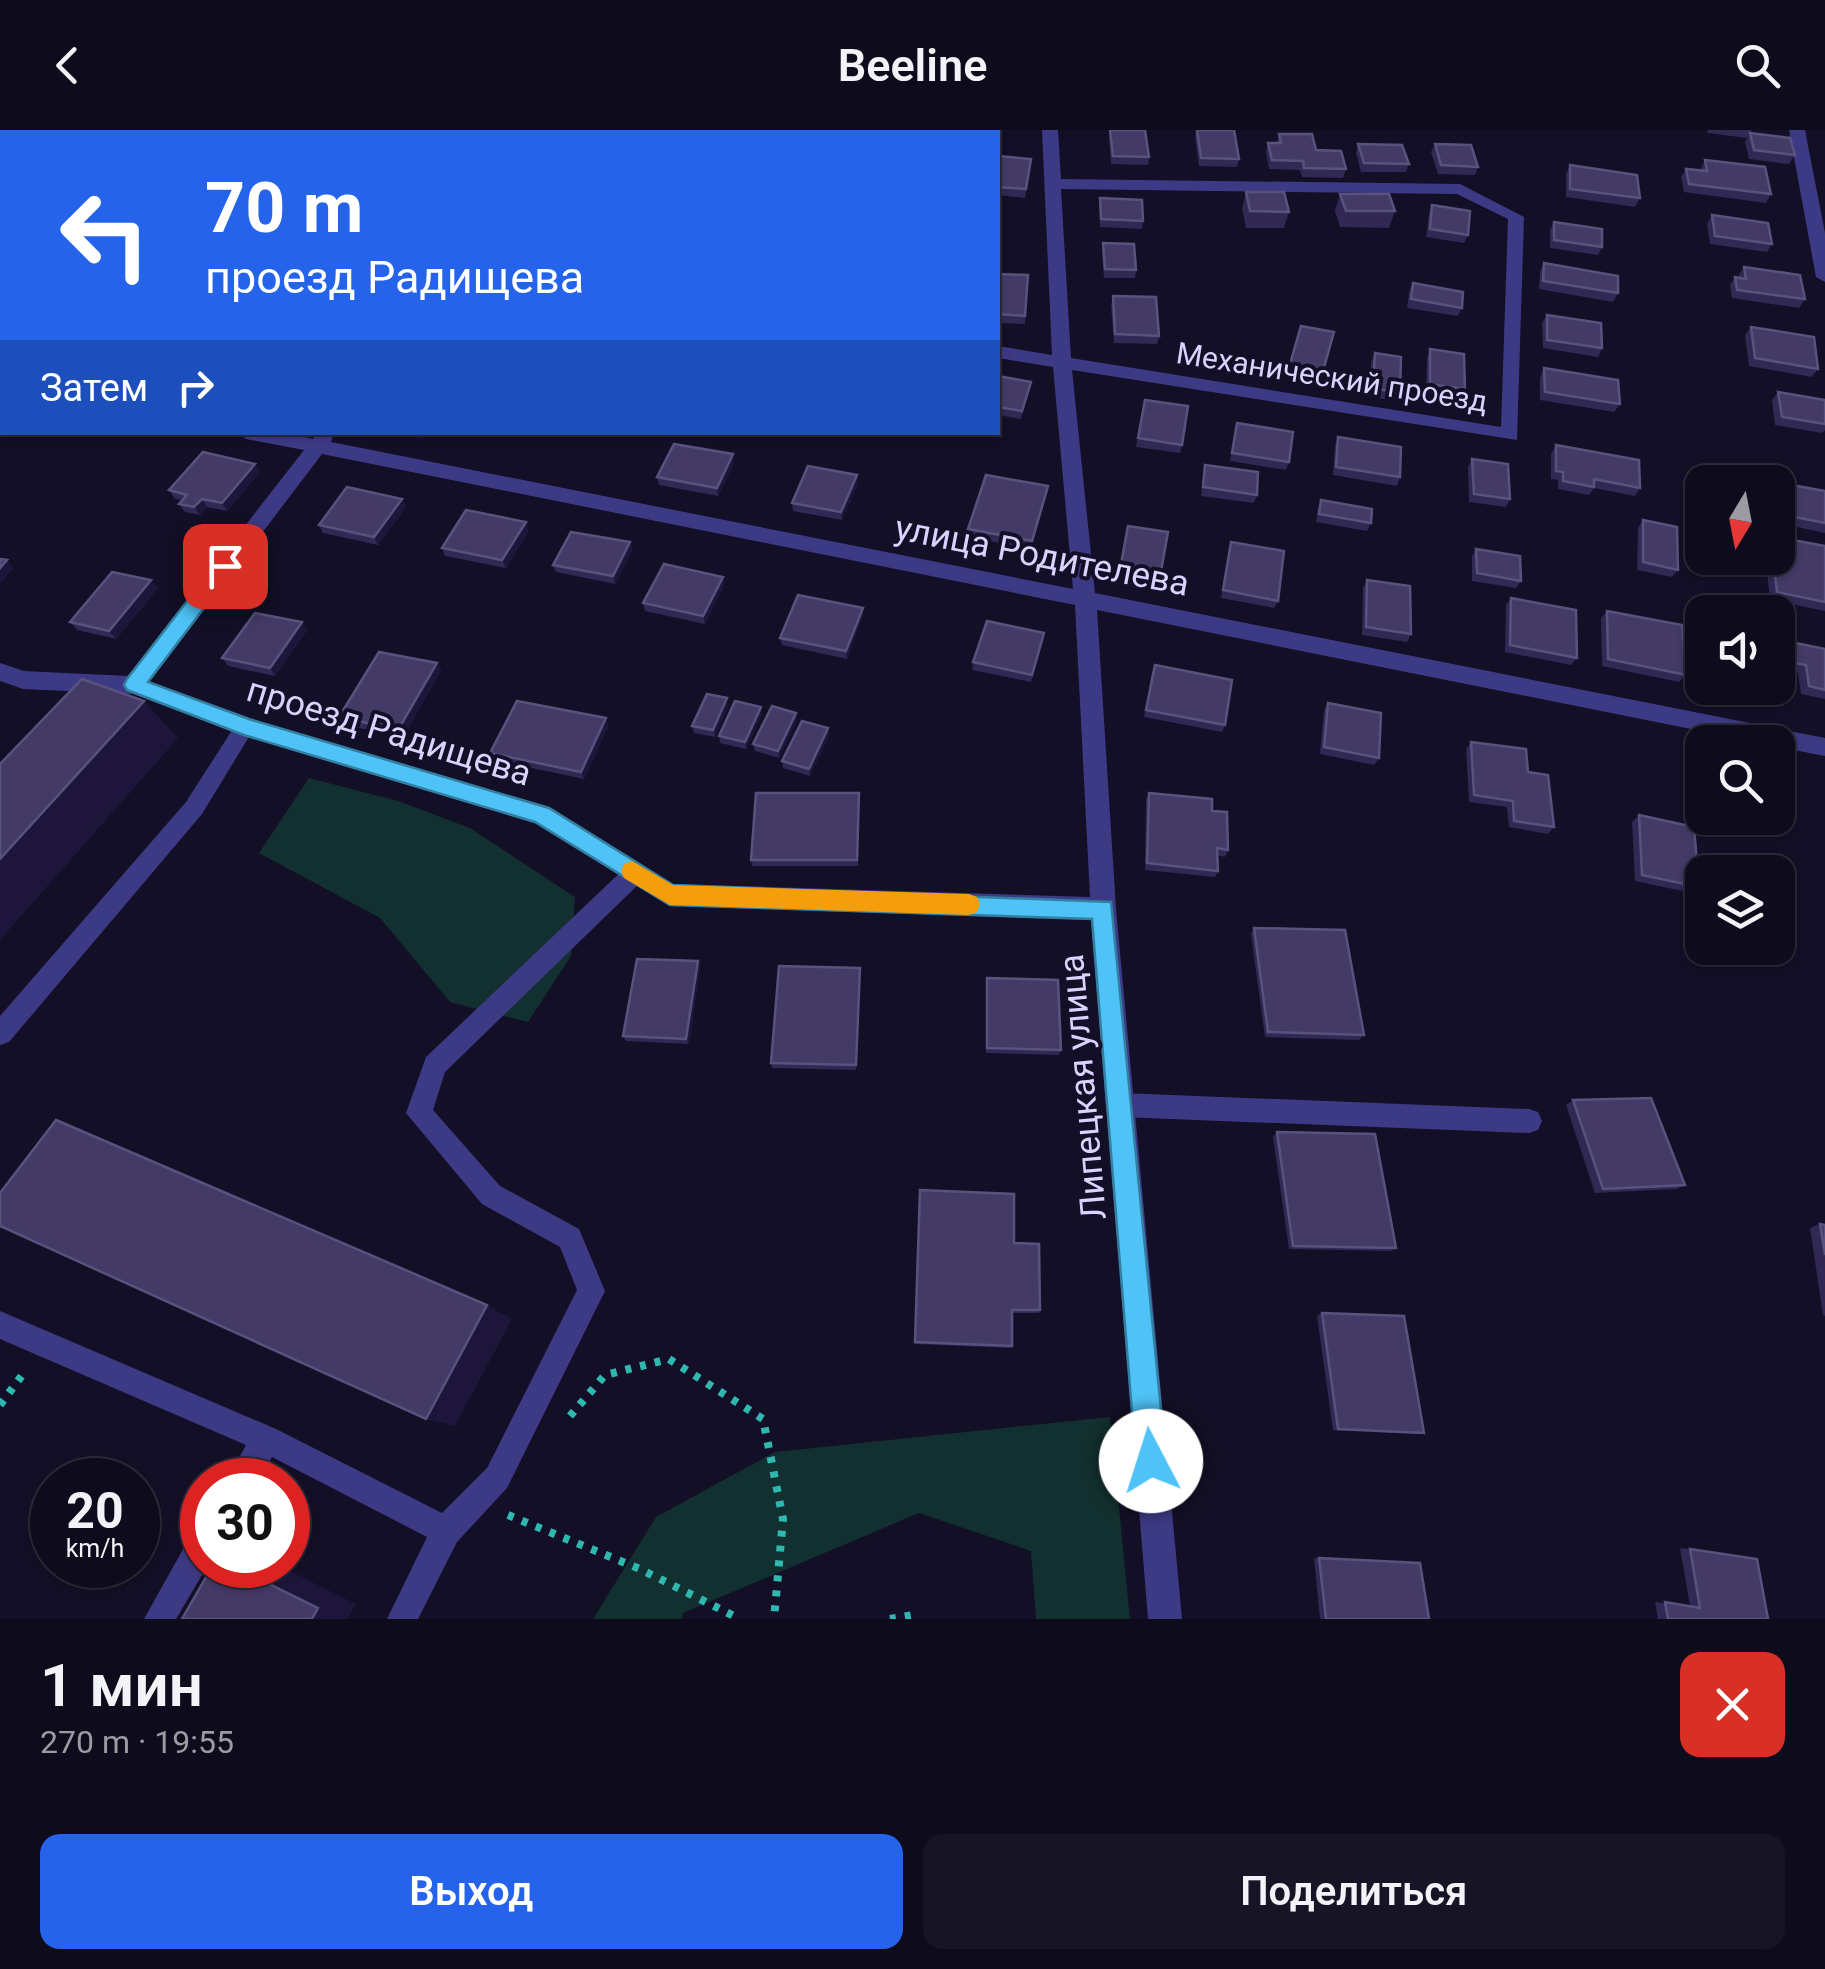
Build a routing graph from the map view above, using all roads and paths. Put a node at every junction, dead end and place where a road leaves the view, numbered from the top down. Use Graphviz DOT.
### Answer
graph roads {
  1 [pos="1050,130"];
  2 [pos="1797,130"];
  3 [pos="1052,184"];
  4 [pos="1825,276"];
  5 [pos="1000,352"];
  6 [pos="1062,361"];
  7 [pos="274,435"];
  8 [pos="322,440"];
  9 [pos="1086,598"];
  10 [pos="0,672"];
  11 [pos="134,685"];
  12 [pos="244,727"];
  13 [pos="1825,747"];
  14 [pos="634,873"];
  15 [pos="1103,909"];
  16 [pos="0,1034"];
  17 [pos="1120,1105"];
  18 [pos="1529,1121"];
  19 [pos="0,1324"];
  20 [pos="567,1420"];
  21 [pos="266,1440"];
  22 [pos="255,1458"];
  23 [pos="475,1501"];
  24 [pos="446,1531"];
  25 [pos="180,1583"];
  26 [pos="159,1619"];
  27 [pos="402,1619"];
  28 [pos="740,1619"];
  29 [pos="774,1619"];
  30 [pos="890,1619"];
  31 [pos="918,1619"];
  32 [pos="1165,1619"];
  1 -- 3 [label="street, Липецкая улица"];
  2 -- 4 [label="street"];
  3 -- 6 [label="street, Липецкая улица"];
  3 -- 6 [label="street, Механический проезд"];
  5 -- 6 [label="street, Механический проезд"];
  6 -- 9 [label="street, Липецкая улица"];
  7 -- 8 [label="street, улица Родителева"];
  8 -- 9 [label="street, улица Родителева"];
  8 -- 11 [label="street"];
  9 -- 13 [label="street, улица Родителева"];
  9 -- 15 [label="street, Липецкая улица"];
  10 -- 11 [label="street, проезд Радищева"];
  11 -- 12 [label="street, проезд Радищева"];
  12 -- 14 [label="street, проезд Радищева"];
  12 -- 16 [label="lane"];
  14 -- 15 [label="street, проезд Радищева"];
  14 -- 23 [label="lane"];
  15 -- 17 [label="street, Липецкая улица"];
  17 -- 18 [label="lane"];
  17 -- 32 [label="street, Липецкая улица"];
  19 -- 21 [label="lane"];
  20 -- 29 [label="path"];
  21 -- 22 [label="lane"];
  21 -- 24 [label="lane"];
  23 -- 24 [label="lane"];
  23 -- 28 [label="path"];
  24 -- 27 [label="lane"];
  25 -- 26 [label="lane"];
  30 -- 31 [label="path"];
}
